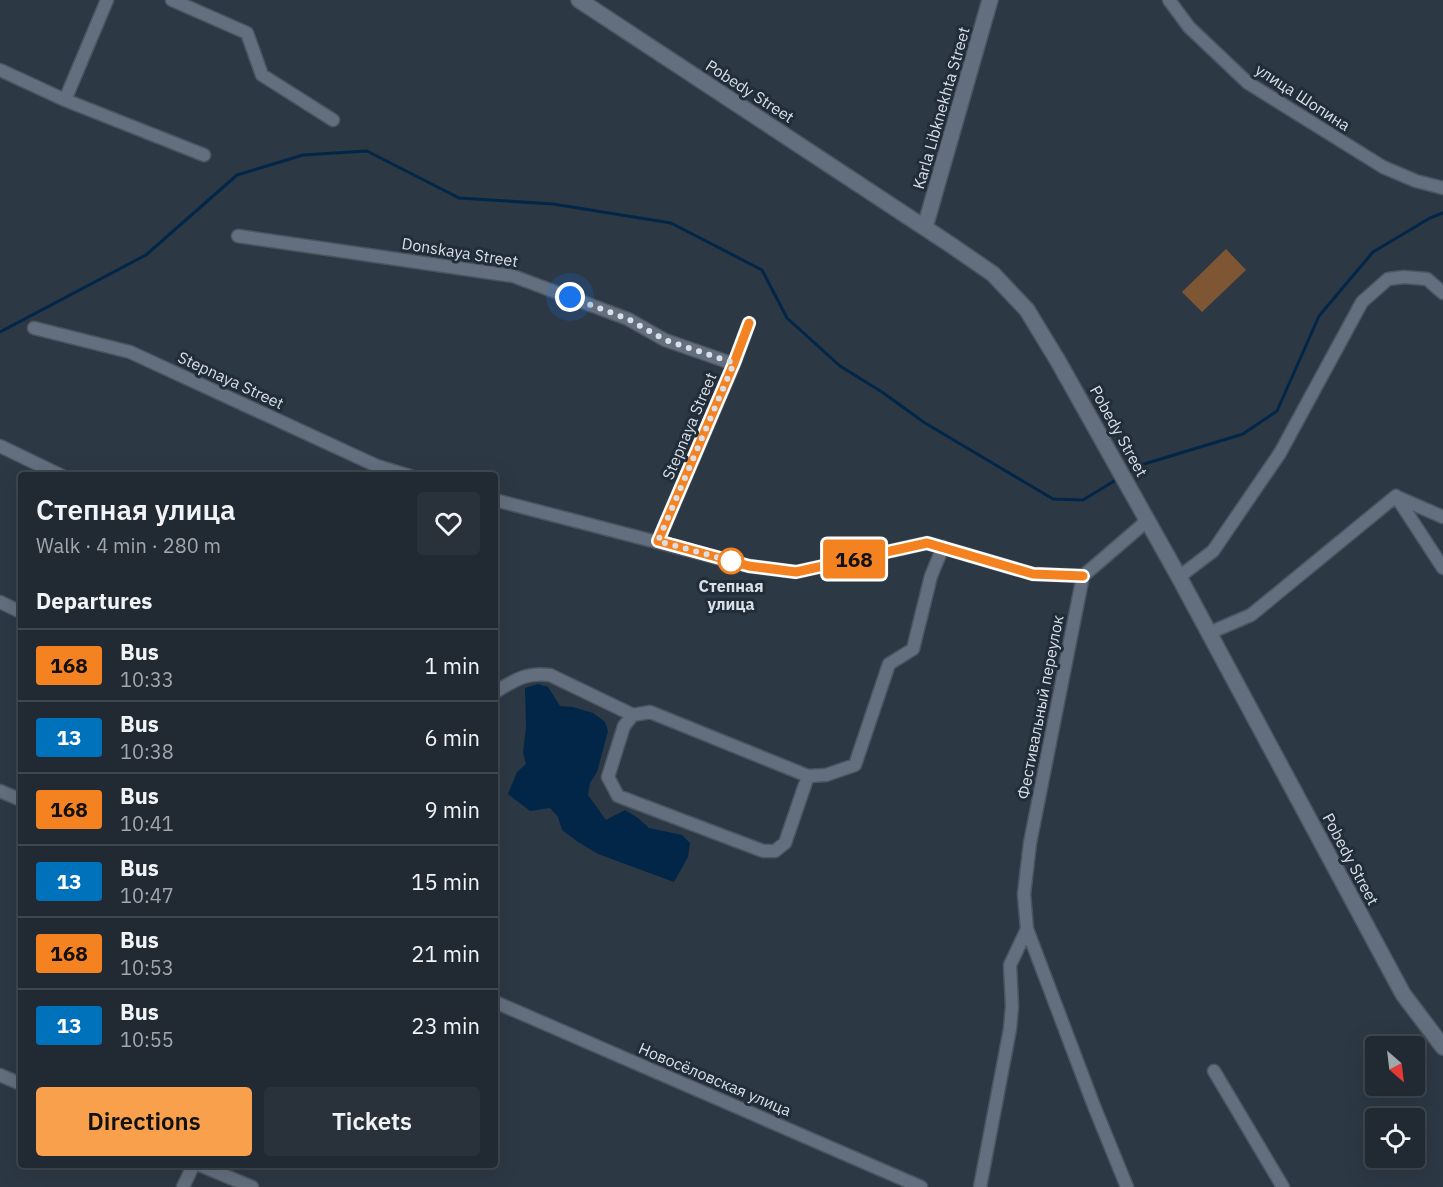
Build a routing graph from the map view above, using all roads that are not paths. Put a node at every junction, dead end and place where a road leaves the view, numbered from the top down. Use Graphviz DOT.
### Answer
graph roads {
  1 [pos="107,0"];
  2 [pos="172,0"];
  3 [pos="579,0"];
  4 [pos="990,0"];
  5 [pos="1169,0"];
  6 [pos="0,70"];
  7 [pos="65,100"];
  8 [pos="333,120"];
  9 [pos="204,155"];
  10 [pos="1443,189"];
  11 [pos="925,227"];
  12 [pos="237,236"];
  13 [pos="1443,292"];
  14 [pos="749,323"];
  15 [pos="34,327"];
  16 [pos="734,363"];
  17 [pos="0,446"];
  18 [pos="54,472"];
  19 [pos="397,472"];
  20 [pos="1396,496"];
  21 [pos="498,501"];
  22 [pos="1443,517"];
  23 [pos="1148,520"];
  24 [pos="658,541"];
  25 [pos="943,547"];
  26 [pos="1443,568"];
  27 [pos="1083,576"];
  28 [pos="1179,576"];
  29 [pos="0,602"];
  30 [pos="18,611"];
  31 [pos="1209,633"];
  32 [pos="498,690"];
  33 [pos="633,715"];
  34 [pos="808,776"];
  35 [pos="0,791"];
  36 [pos="18,799"];
  37 [pos="1027,929"];
  38 [pos="498,1003"];
  39 [pos="1443,1047"];
  40 [pos="1214,1071"];
  41 [pos="0,1075"];
  42 [pos="18,1083"];
  43 [pos="192,1168"];
  44 [pos="207,1168"];
  45 [pos="183,1187"];
  46 [pos="252,1187"];
  47 [pos="921,1187"];
  48 [pos="980,1187"];
  49 [pos="1127,1187"];
  50 [pos="1283,1187"];
  1 -- 7 [label="street"];
  2 -- 8 [label="street"];
  3 -- 11 [label="street, Pobedy Street"];
  4 -- 11 [label="street, Karla Libknekhta Street"];
  5 -- 10 [label="street, улица Шопина"];
  6 -- 7 [label="street"];
  7 -- 9 [label="street"];
  11 -- 23 [label="street, Pobedy Street"];
  12 -- 16 [label="street, Donskaya Street"];
  13 -- 28 [label="street"];
  14 -- 16 [label="street, Stepnaya Street"];
  15 -- 19 [label="street, Stepnaya Street"];
  16 -- 24 [label="street, Stepnaya Street"];
  17 -- 18 [label="street"];
  20 -- 22 [label="street"];
  20 -- 26 [label="street"];
  20 -- 31 [label="street"];
  21 -- 24 [label="street"];
  23 -- 27 [label="street"];
  23 -- 28 [label="street, Pobedy Street"];
  24 -- 25 [label="street"];
  25 -- 27 [label="street"];
  25 -- 34 [label="street"];
  27 -- 37 [label="street, Фестивальный переулок"];
  28 -- 31 [label="street, Pobedy Street"];
  29 -- 30 [label="street"];
  31 -- 39 [label="street, Pobedy Street"];
  32 -- 33 [label="street"];
  33 -- 34 [label="street"];
  33 -- 34 [label="street"];
  35 -- 36 [label="street"];
  37 -- 48 [label="street, Фестивальный переулок"];
  37 -- 49 [label="street, Фестивальный переулок"];
  38 -- 47 [label="street, Новосёловская улица"];
  40 -- 50 [label="street"];
  41 -- 42 [label="street"];
  43 -- 45 [label="street"];
  44 -- 46 [label="street"];
}
